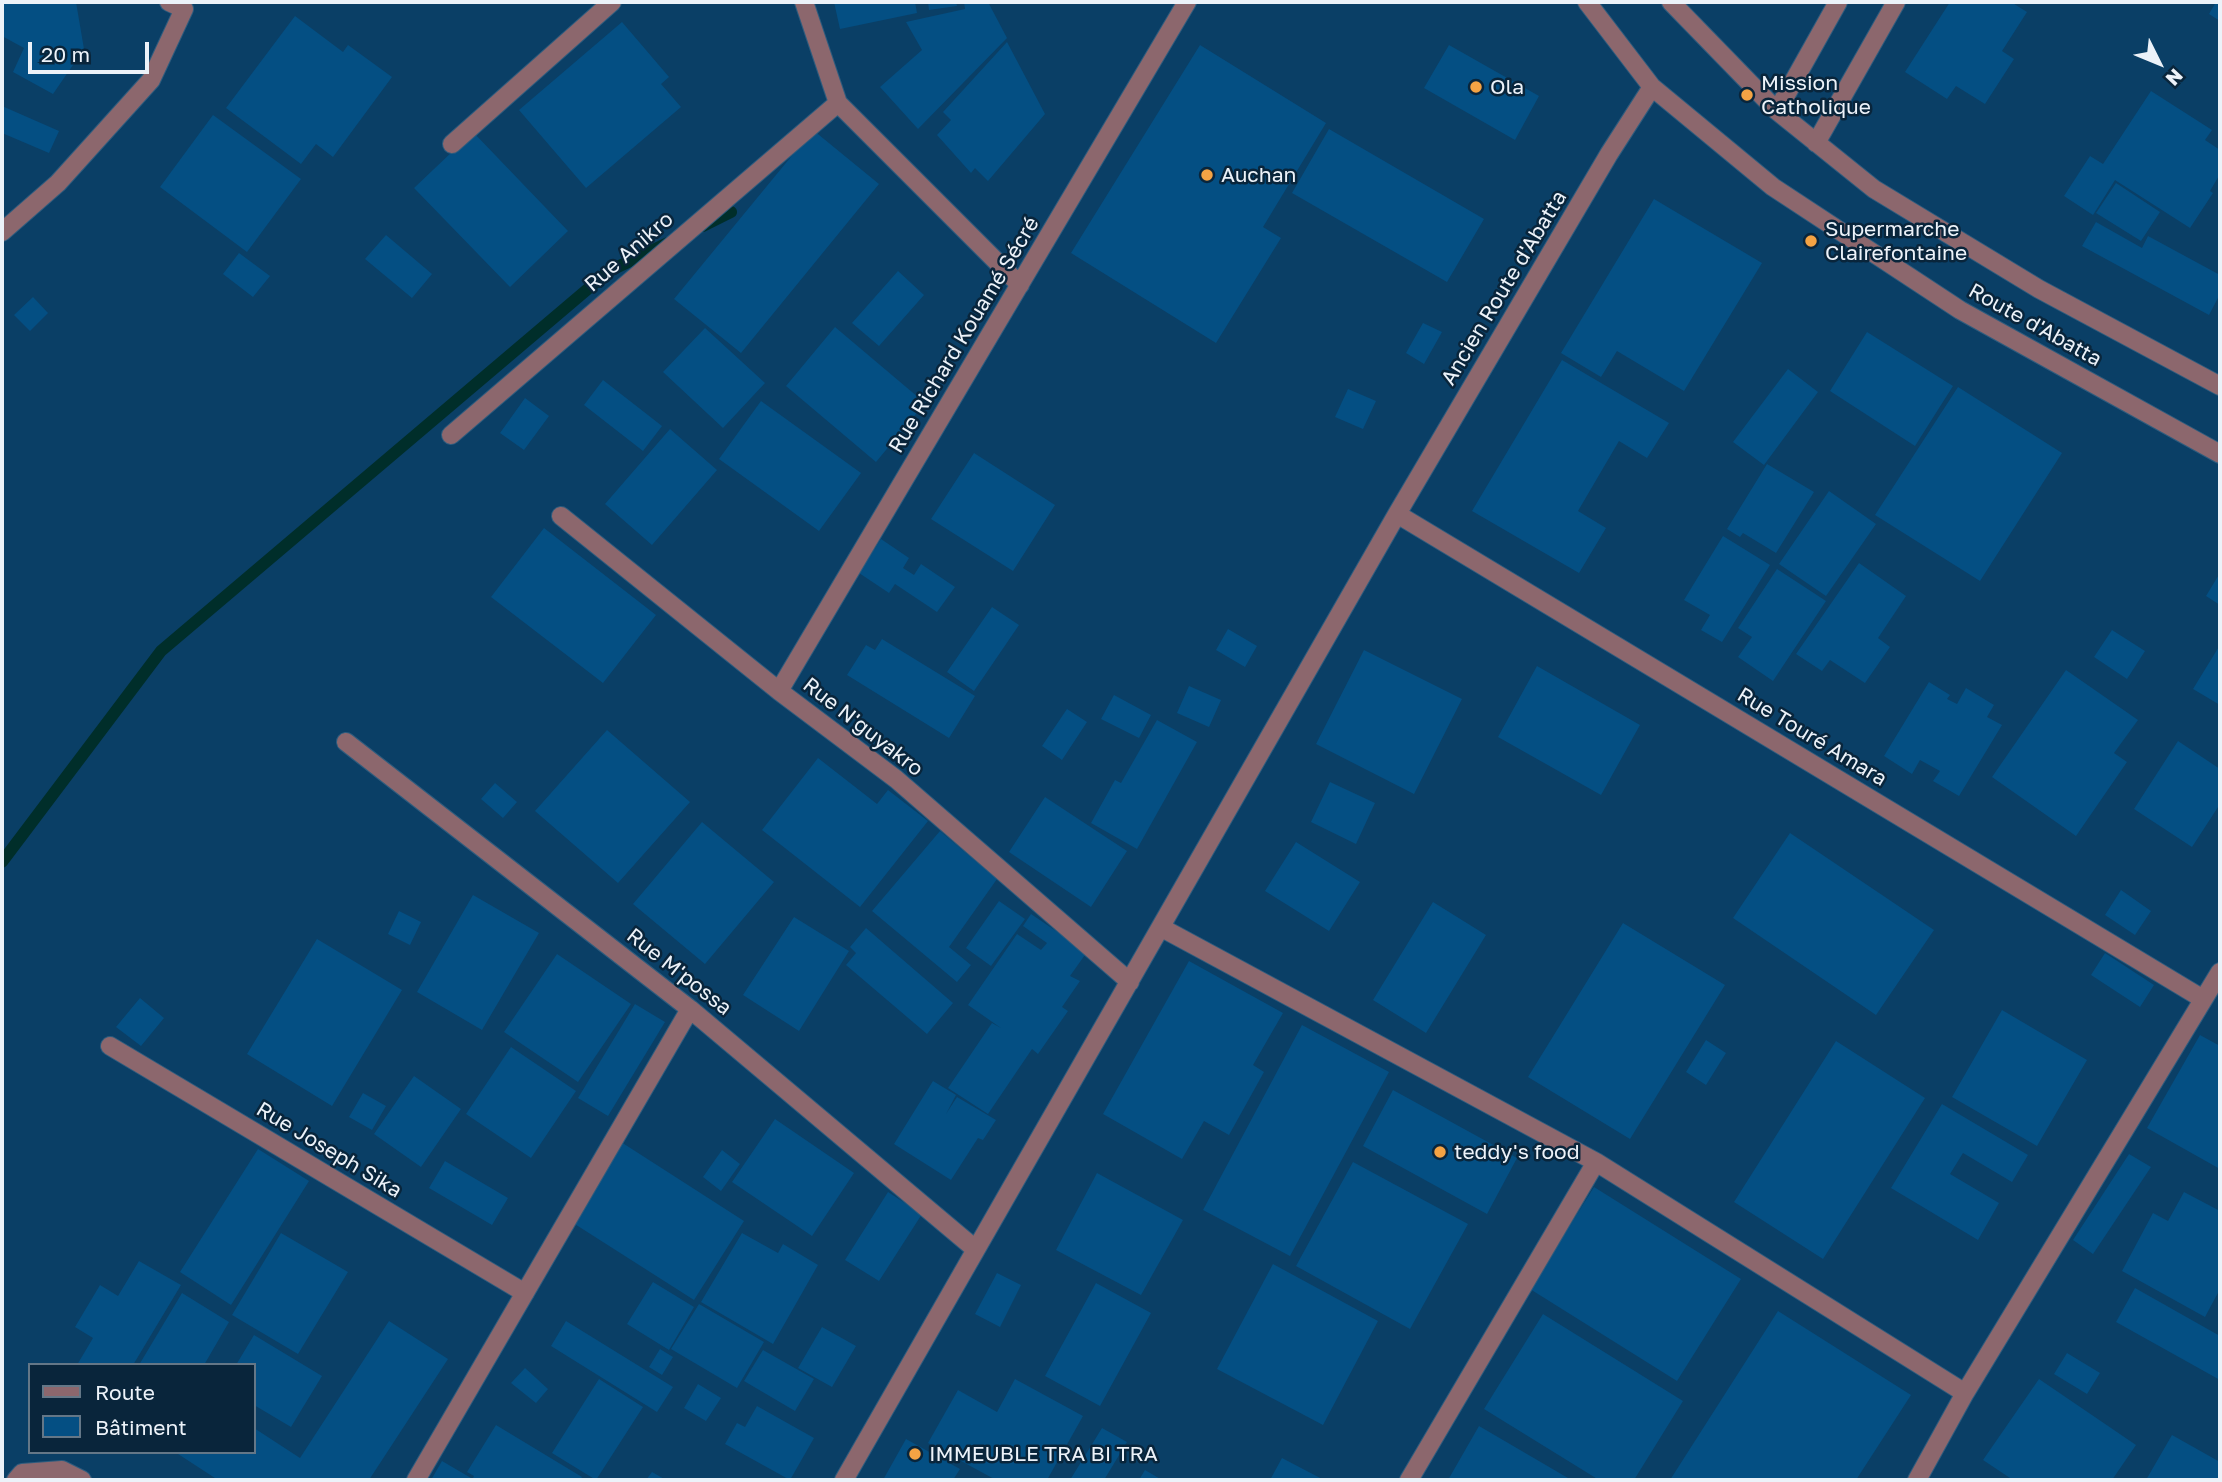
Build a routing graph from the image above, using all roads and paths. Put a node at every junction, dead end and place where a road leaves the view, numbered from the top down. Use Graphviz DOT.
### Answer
graph roads {
  1 [pos="169,2"];
  2 [pos="612,2"];
  3 [pos="804,2"];
  4 [pos="1187,2"];
  5 [pos="1587,2"];
  6 [pos="1671,2"];
  7 [pos="1839,2"];
  8 [pos="1896,2"];
  9 [pos="1652,87"];
  10 [pos="838,103"];
  11 [pos="1777,111"];
  12 [pos="1816,143"];
  13 [pos="452,145"];
  14 [pos="2,232"];
  15 [pos="1020,285"];
  16 [pos="2220,386"];
  17 [pos="451,435"];
  18 [pos="2220,454"];
  19 [pos="1397,514"];
  20 [pos="561,516"];
  21 [pos="779,691"];
  22 [pos="346,742"];
  23 [pos="1162,928"];
  24 [pos="2220,972"];
  25 [pos="1130,982"];
  26 [pos="2203,999"];
  27 [pos="691,1009"];
  28 [pos="110,1046"];
  29 [pos="1596,1162"];
  30 [pos="974,1248"];
  31 [pos="525,1293"];
  32 [pos="1965,1393"];
  33 [pos="16,1480"];
  34 [pos="82,1480"];
  35 [pos="416,1480"];
  36 [pos="844,1480"];
  37 [pos="1409,1480"];
  38 [pos="1917,1480"];
  1 -- 14 [label="street"];
  2 -- 13 [label="street"];
  3 -- 10 [label="street"];
  4 -- 15 [label="street, Rue Richard Kouamé Sécré"];
  5 -- 9 [label="street, Route d'Abatta"];
  6 -- 11 [label="street, Route d'Abatta"];
  7 -- 11 [label="street"];
  8 -- 12 [label="street"];
  9 -- 18 [label="street, Route d'Abatta"];
  9 -- 19 [label="street, Ancien Route d'Abatta"];
  10 -- 15 [label="street"];
  10 -- 17 [label="street, Rue Anikro"];
  11 -- 12 [label="street, Route d'Abatta"];
  12 -- 16 [label="street, Route d'Abatta"];
  15 -- 21 [label="street, Rue Richard Kouamé Sécré"];
  19 -- 23 [label="street, Ancien Route d'Abatta"];
  19 -- 26 [label="street, Rue Touré Amara"];
  20 -- 21 [label="street, Rue N'guyakro"];
  21 -- 25 [label="street, Rue N'guyakro"];
  22 -- 27 [label="street, Rue M'possa"];
  23 -- 25 [label="street, Ancien Route d'Abatta"];
  23 -- 29 [label="street"];
  24 -- 26 [label="street"];
  25 -- 30 [label="street, Ancien Route d'Abatta"];
  26 -- 32 [label="street"];
  27 -- 30 [label="street, Rue M'possa"];
  27 -- 31 [label="street"];
  28 -- 31 [label="street, Rue Joseph Sika"];
  29 -- 32 [label="street"];
  29 -- 37 [label="street"];
  30 -- 36 [label="street, Ancien Route d'Abatta"];
  31 -- 35 [label="street"];
  32 -- 38 [label="street"];
  33 -- 34 [label="street"];
}
